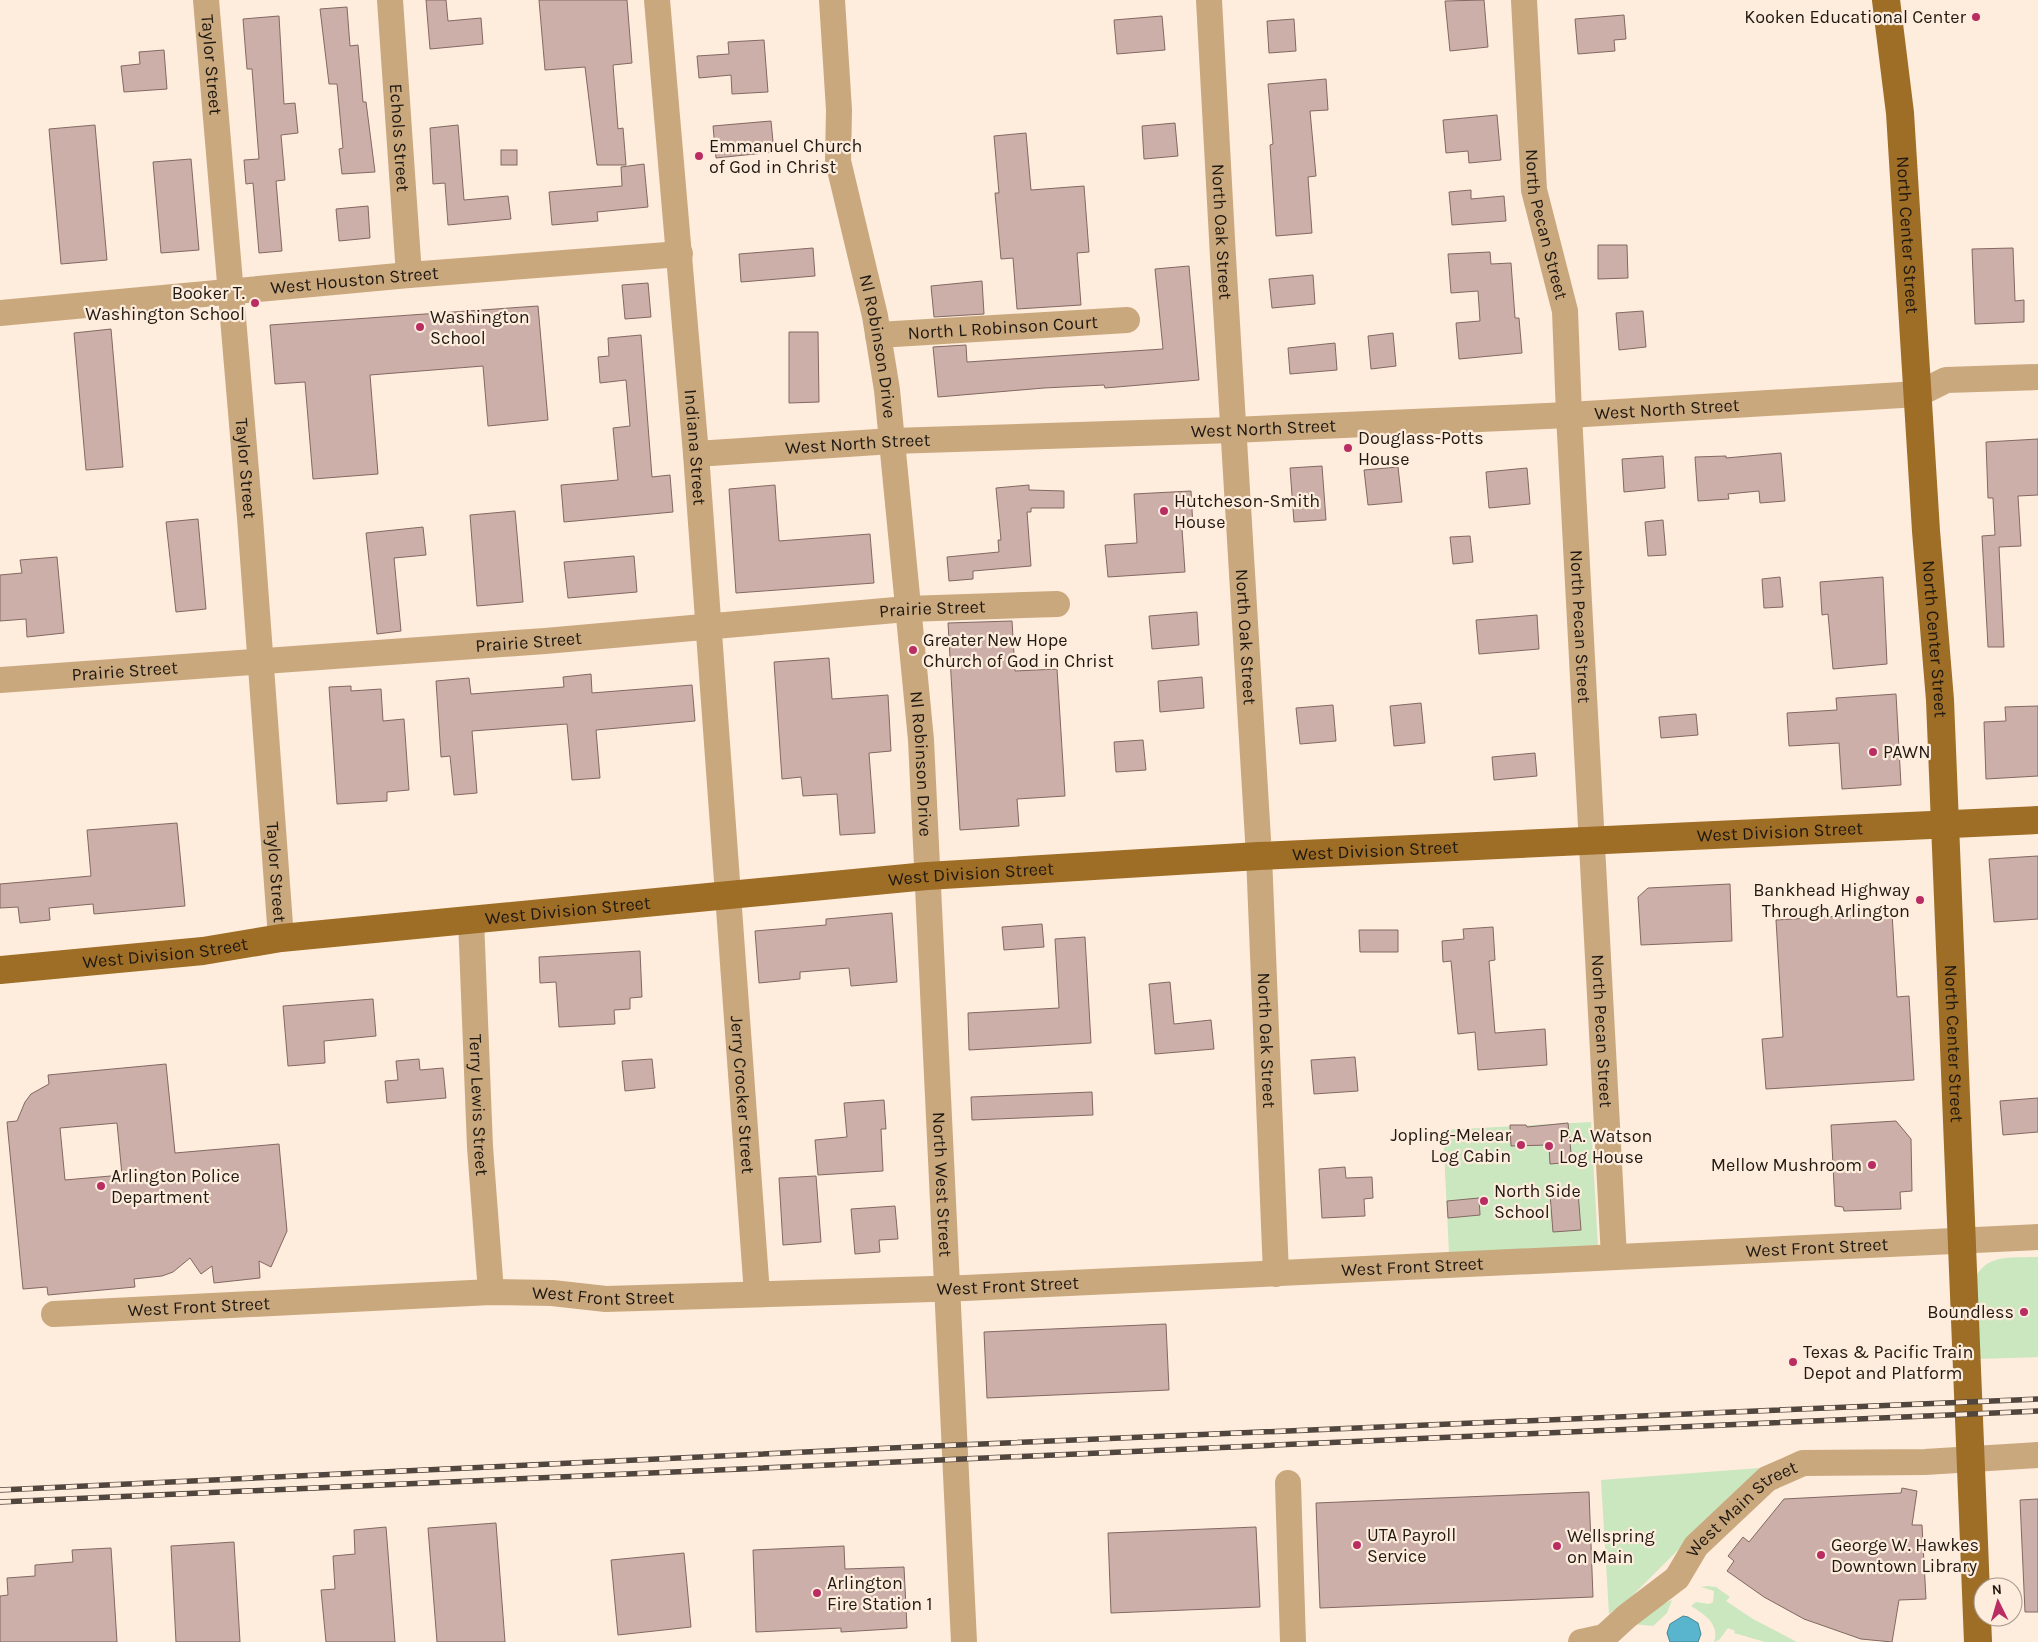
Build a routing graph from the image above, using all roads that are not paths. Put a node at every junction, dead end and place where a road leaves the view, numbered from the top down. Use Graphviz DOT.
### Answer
graph roads {
  1 [pos="206,0"];
  2 [pos="390,0"];
  3 [pos="657,0"];
  4 [pos="832,0"];
  5 [pos="1209,0"];
  6 [pos="1524,0"];
  7 [pos="1886,0"];
  8 [pos="680,254"];
  9 [pos="409,275"];
  10 [pos="230,291"];
  11 [pos="0,313"];
  12 [pos="1127,320"];
  13 [pos="878,335"];
  14 [pos="2038,377"];
  15 [pos="1918,394"];
  16 [pos="1569,415"];
  17 [pos="1233,430"];
  18 [pos="892,441"];
  19 [pos="696,454"];
  20 [pos="1057,604"];
  21 [pos="907,609"];
  22 [pos="708,627"];
  23 [pos="260,662"];
  24 [pos="0,680"];
  25 [pos="2038,820"];
  26 [pos="1946,823"];
  27 [pos="1593,840"];
  28 [pos="1260,856"];
  29 [pos="927,876"];
  30 [pos="728,895"];
  31 [pos="471,919"];
  32 [pos="281,938"];
  33 [pos="2,971"];
  34 [pos="2038,1237"];
  35 [pos="1961,1241"];
  36 [pos="1614,1257"];
  37 [pos="1276,1274"];
  38 [pos="946,1289"];
  39 [pos="491,1292"];
  40 [pos="757,1294"];
  41 [pos="54,1314"];
  42 [pos="2038,1455"];
  43 [pos="1970,1459"];
  44 [pos="1288,1483"];
  45 [pos="1597,1640"];
  46 [pos="964,1642"];
  47 [pos="1292,1642"];
  48 [pos="1978,1642"];
  1 -- 10 [label="street, Taylor Street"];
  2 -- 9 [label="street, Echols Street"];
  3 -- 8 [label="street, Indiana Street"];
  4 -- 13 [label="street, Nl Robinson Drive"];
  5 -- 17 [label="street, North Oak Street"];
  6 -- 16 [label="street, North Pecan Street"];
  7 -- 15 [label="main road, North Center Street"];
  8 -- 9 [label="street, West Houston Street"];
  8 -- 19 [label="street, Indiana Street"];
  9 -- 10 [label="street, West Houston Street"];
  10 -- 11 [label="street, West Houston Street"];
  10 -- 23 [label="street, Taylor Street"];
  12 -- 13 [label="street, North L Robinson Court"];
  13 -- 18 [label="street, Nl Robinson Drive"];
  14 -- 15 [label="street"];
  15 -- 16 [label="street, West North Street"];
  15 -- 26 [label="main road, North Center Street"];
  16 -- 17 [label="street, West North Street"];
  16 -- 27 [label="street, North Pecan Street"];
  17 -- 18 [label="street, West North Street"];
  17 -- 28 [label="street, North Oak Street"];
  18 -- 19 [label="street, West North Street"];
  18 -- 21 [label="street, Nl Robinson Drive"];
  19 -- 22 [label="street, Indiana Street"];
  20 -- 21 [label="street, Prairie Street"];
  21 -- 22 [label="street, Prairie Street"];
  21 -- 29 [label="street, Nl Robinson Drive"];
  22 -- 23 [label="street, Prairie Street"];
  22 -- 30 [label="street, Indiana Street"];
  23 -- 24 [label="street, Prairie Street"];
  23 -- 32 [label="street, Taylor Street"];
  25 -- 26 [label="main road, West Division Street"];
  26 -- 27 [label="main road, West Division Street"];
  26 -- 35 [label="main road, North Center Street"];
  27 -- 28 [label="main road, West Division Street"];
  27 -- 36 [label="street, North Pecan Street"];
  28 -- 29 [label="main road, West Division Street"];
  28 -- 37 [label="street, North Oak Street"];
  29 -- 30 [label="main road, West Division Street"];
  29 -- 38 [label="street, North West Street"];
  30 -- 31 [label="main road, West Division Street"];
  30 -- 40 [label="street, Jerry Crocker Street"];
  31 -- 32 [label="main road, West Division Street"];
  31 -- 39 [label="street, Terry Lewis Street"];
  32 -- 33 [label="main road, West Division Street"];
  34 -- 35 [label="street, West Front Street"];
  35 -- 36 [label="street, West Front Street"];
  35 -- 43 [label="main road, North Center Street"];
  36 -- 37 [label="street, West Front Street"];
  37 -- 38 [label="street, West Front Street"];
  38 -- 40 [label="street, West Front Street"];
  38 -- 46 [label="street, North West Street"];
  39 -- 40 [label="street, West Front Street"];
  39 -- 41 [label="street, West Front Street"];
  42 -- 43 [label="street, West Main Street"];
  43 -- 45 [label="street, West Main Street"];
  43 -- 48 [label="main road, North Center Street"];
  44 -- 47 [label="street"];
}
